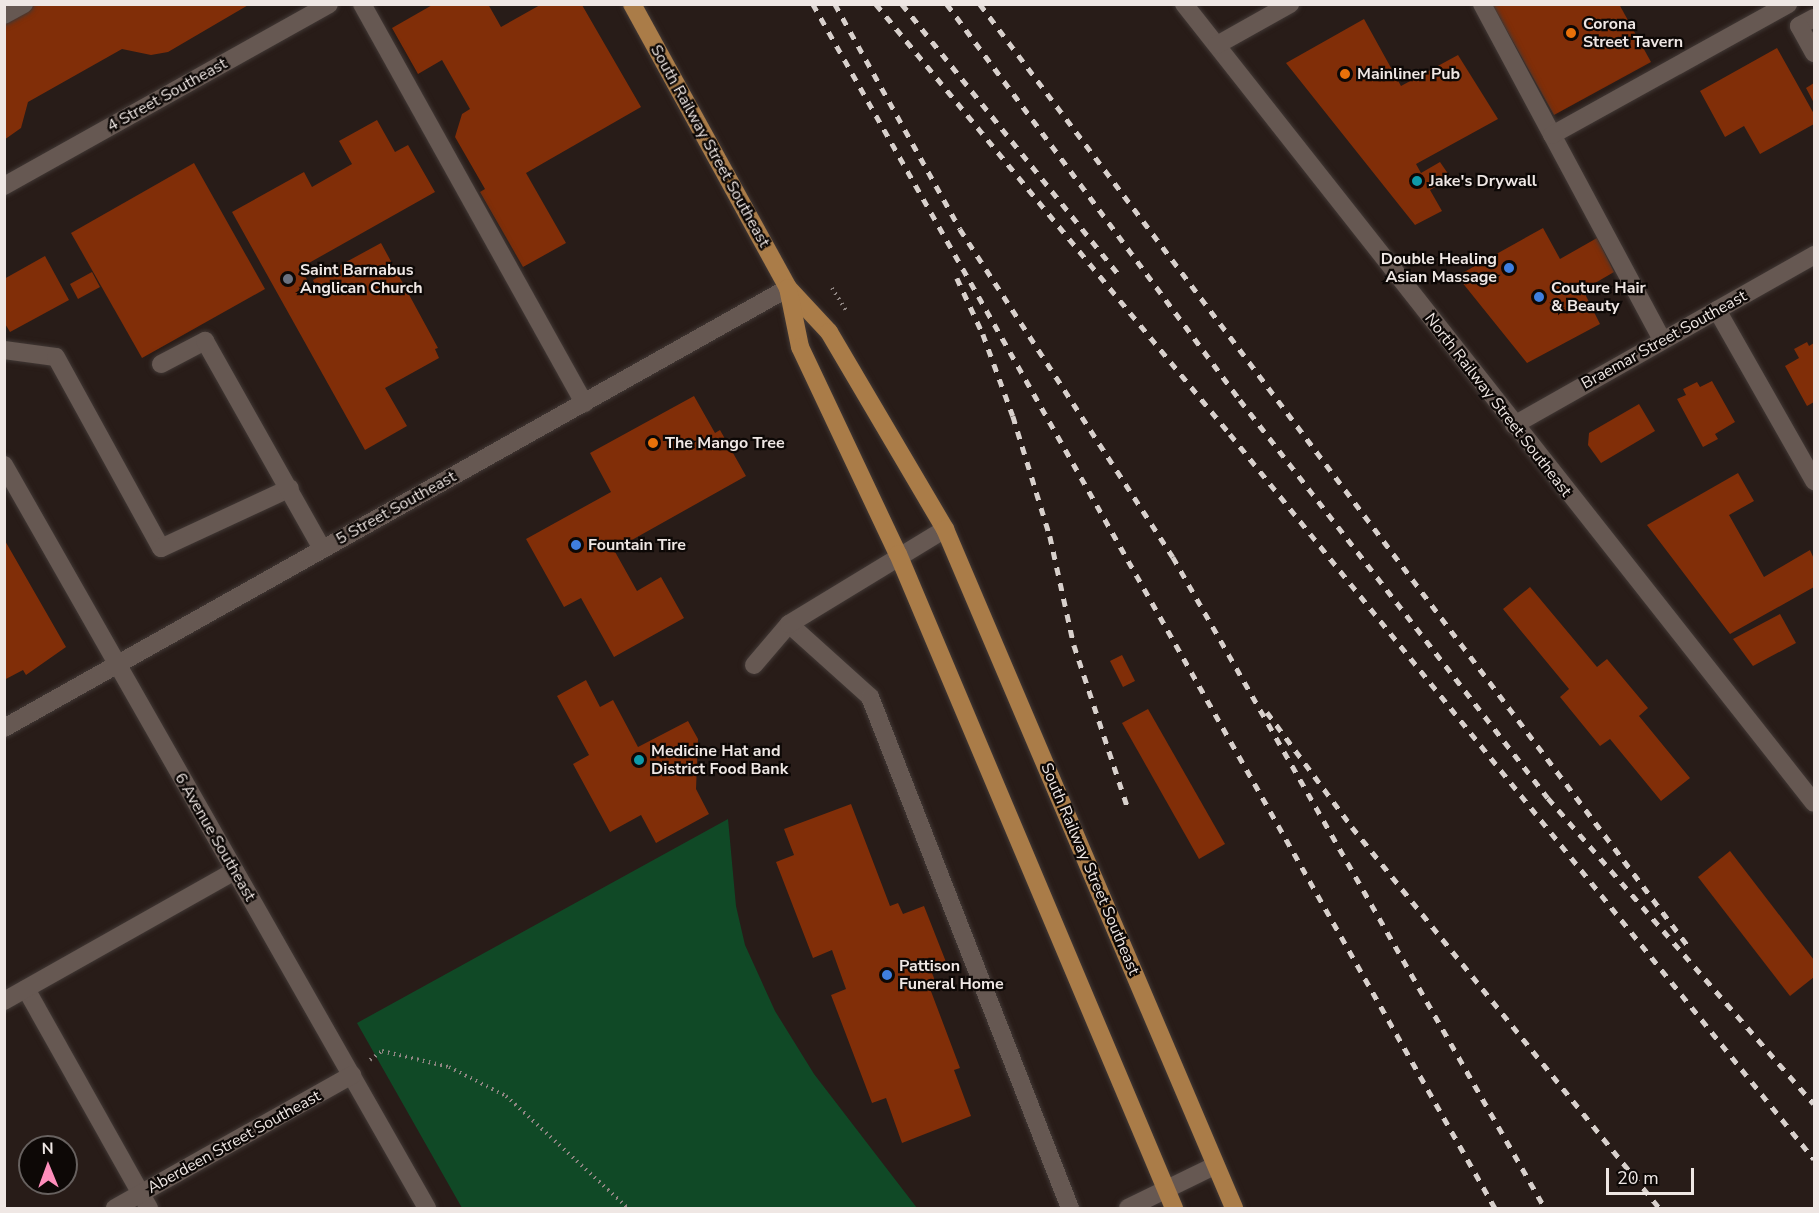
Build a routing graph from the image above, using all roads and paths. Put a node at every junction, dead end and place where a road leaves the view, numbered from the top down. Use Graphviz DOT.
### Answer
graph roads {
  1 [pos="24,4"];
  2 [pos="328,4"];
  3 [pos="362,4"];
  4 [pos="632,4"];
  5 [pos="1184,4"];
  6 [pos="1290,4"];
  7 [pos="1482,4"];
  8 [pos="1788,4"];
  9 [pos="4,15"];
  10 [pos="1815,18"];
  11 [pos="1217,45"];
  12 [pos="1815,53"];
  13 [pos="1552,135"];
  14 [pos="4,186"];
  15 [pos="1815,255"];
  16 [pos="788,288"];
  17 [pos="1717,310"];
  18 [pos="1662,340"];
  19 [pos="4,350"];
  20 [pos="160,364"];
  21 [pos="584,403"];
  22 [pos="1514,425"];
  23 [pos="4,465"];
  24 [pos="1815,481"];
  25 [pos="290,488"];
  26 [pos="945,529"];
  27 [pos="322,549"];
  28 [pos="898,554"];
  29 [pos="789,624"];
  30 [pos="115,665"];
  31 [pos="754,665"];
  32 [pos="4,728"];
  33 [pos="1813,800"];
  34 [pos="235,871"];
  35 [pos="26,989"];
  36 [pos="4,1001"];
  37 [pos="352,1076"];
  38 [pos="1214,1166"];
  39 [pos="1165,1191"];
  40 [pos="145,1201"];
  41 [pos="116,1209"];
  42 [pos="427,1209"];
  43 [pos="628,1209"];
  44 [pos="1070,1209"];
  45 [pos="1128,1209"];
  46 [pos="1174,1209"];
  47 [pos="1234,1209"];
  1 -- 9 [label="street"];
  2 -- 14 [label="street, 4 Street Southeast"];
  3 -- 21 [label="street"];
  4 -- 16 [label="main road, South Railway Street Southeast"];
  5 -- 11 [label="street, North Railway Street Southeast"];
  6 -- 11 [label="street"];
  7 -- 13 [label="street"];
  8 -- 13 [label="street"];
  10 -- 12 [label="street"];
  11 -- 22 [label="street, North Railway Street Southeast"];
  13 -- 18 [label="street"];
  15 -- 17 [label="street, Braemar Street Southeast"];
  16 -- 21 [label="street, 5 Street Southeast"];
  16 -- 26 [label="main road, South Railway Street Southeast"];
  16 -- 28 [label="main road, South Railway Street Southeast"];
  17 -- 18 [label="street, Braemar Street Southeast"];
  17 -- 24 [label="street"];
  18 -- 22 [label="street, Braemar Street Southeast"];
  19 -- 25 [label="street"];
  20 -- 25 [label="street"];
  21 -- 27 [label="street, 5 Street Southeast"];
  22 -- 33 [label="street, North Railway Street Southeast"];
  23 -- 30 [label="street, 6 Avenue Southeast"];
  25 -- 27 [label="street"];
  26 -- 28 [label="street"];
  26 -- 38 [label="main road, South Railway Street Southeast"];
  27 -- 30 [label="street, 5 Street Southeast"];
  28 -- 29 [label="street"];
  28 -- 39 [label="main road, South Railway Street Southeast"];
  29 -- 31 [label="street"];
  29 -- 44 [label="street"];
  30 -- 32 [label="street, 5 Street Southeast"];
  30 -- 34 [label="street, 6 Avenue Southeast"];
  34 -- 35 [label="street"];
  34 -- 37 [label="street, 6 Avenue Southeast"];
  35 -- 36 [label="street"];
  35 -- 40 [label="street"];
  37 -- 40 [label="street, Aberdeen Street Southeast"];
  37 -- 42 [label="street, 6 Avenue Southeast"];
  37 -- 43 [label="path"];
  38 -- 39 [label="street"];
  38 -- 47 [label="main road, South Railway Street Southeast"];
  39 -- 45 [label="street"];
  39 -- 46 [label="main road, South Railway Street Southeast"];
  40 -- 41 [label="street, Aberdeen Street Southeast"];
}
